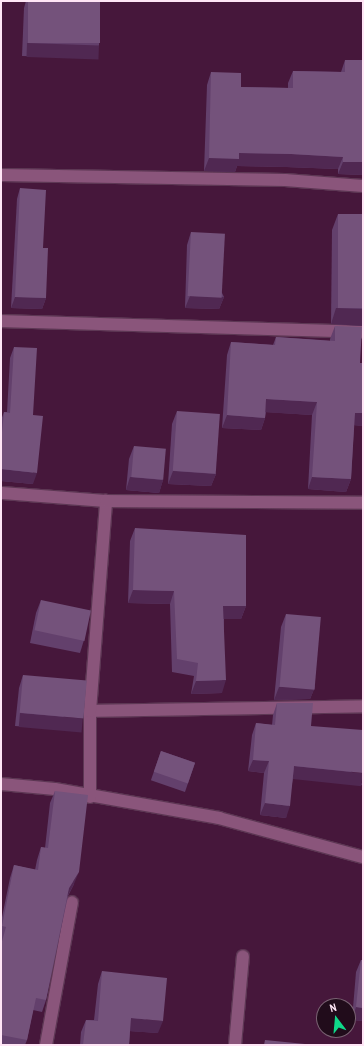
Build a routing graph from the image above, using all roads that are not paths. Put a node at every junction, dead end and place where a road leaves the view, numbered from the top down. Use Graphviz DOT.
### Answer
graph roads {
  1 [pos="1,175"];
  2 [pos="363,186"];
  3 [pos="1,320"];
  4 [pos="363,332"];
  5 [pos="1,493"];
  6 [pos="106,500"];
  7 [pos="363,502"];
  8 [pos="363,706"];
  9 [pos="90,711"];
  10 [pos="1,784"];
  11 [pos="90,797"];
  12 [pos="363,857"];
  13 [pos="72,902"];
  14 [pos="243,956"];
  15 [pos="46,1045"];
  16 [pos="235,1045"];
  1 -- 2 [label="street"];
  3 -- 4 [label="street"];
  5 -- 6 [label="street"];
  6 -- 7 [label="street"];
  6 -- 9 [label="street"];
  8 -- 9 [label="street"];
  9 -- 11 [label="street"];
  10 -- 11 [label="street"];
  11 -- 12 [label="street"];
  13 -- 15 [label="street"];
  14 -- 16 [label="street"];
}
